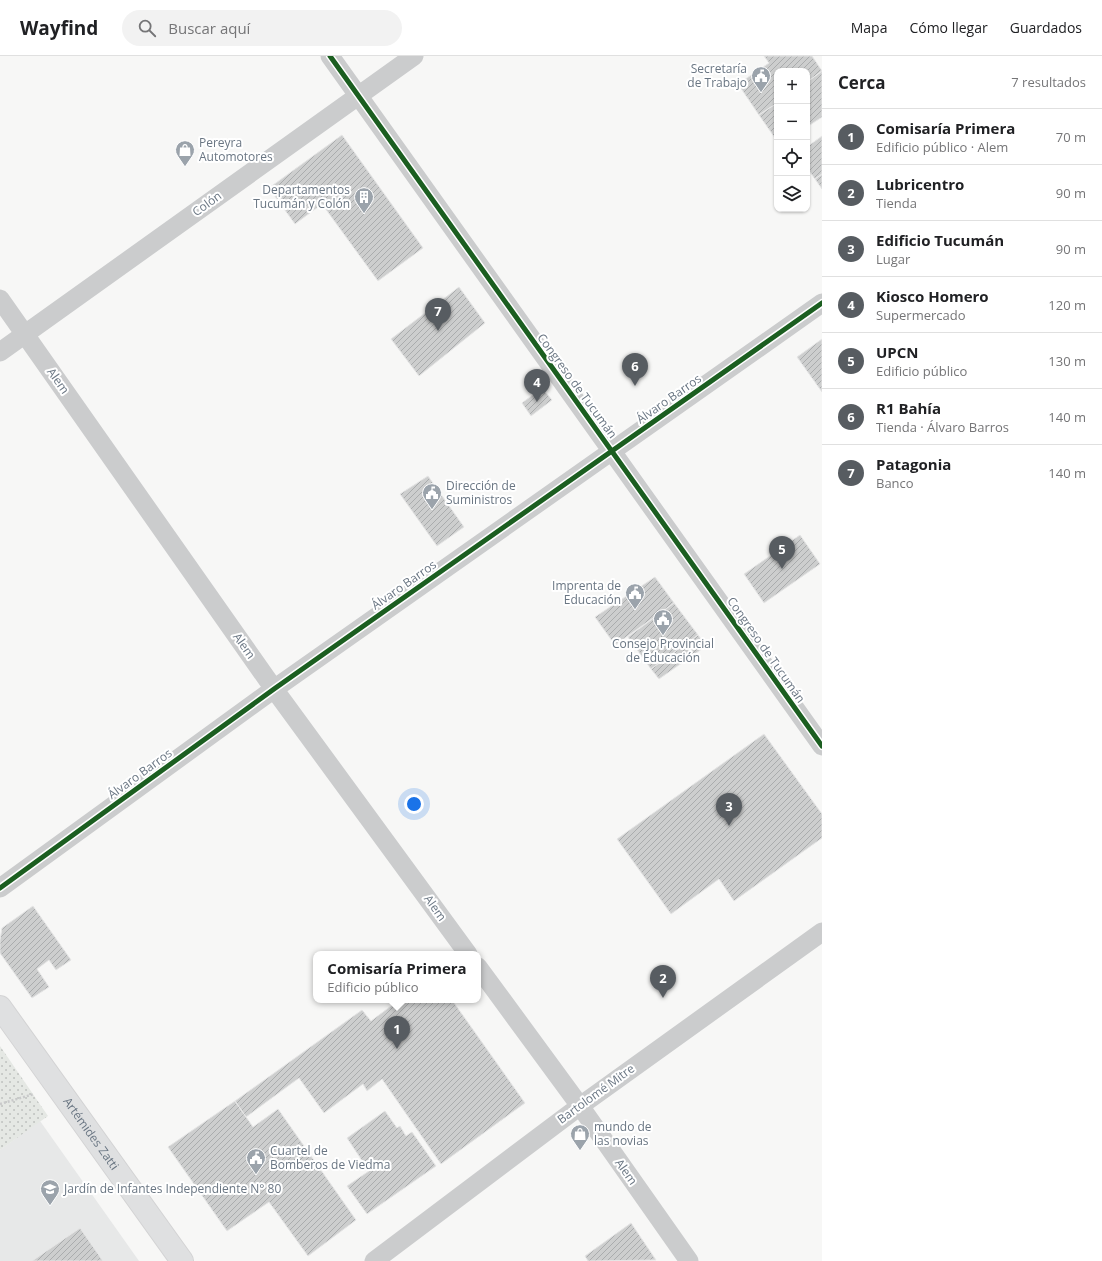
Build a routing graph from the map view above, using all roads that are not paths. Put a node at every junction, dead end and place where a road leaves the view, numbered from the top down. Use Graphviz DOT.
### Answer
graph roads {
  1 [pos="330,56"];
  2 [pos="414,56"];
  3 [pos="358,96"];
  4 [pos="0,299"];
  5 [pos="822,303"];
  6 [pos="25,334"];
  7 [pos="0,352"];
  8 [pos="612,451"];
  9 [pos="274,689"];
  10 [pos="822,746"];
  11 [pos="0,888"];
  12 [pos="822,932"];
  13 [pos="466,951"];
  14 [pos="481,971"];
  15 [pos="0,1007"];
  16 [pos="580,1106"];
  17 [pos="182,1261"];
  18 [pos="374,1261"];
  19 [pos="689,1261"];
  1 -- 3 [label="street, Congreso de Tucumán"];
  2 -- 3 [label="street, Colón"];
  3 -- 6 [label="street, Colón"];
  3 -- 8 [label="street, Congreso de Tucumán"];
  4 -- 6 [label="street, Alem"];
  5 -- 8 [label="street, Álvaro Barros"];
  6 -- 7 [label="street, Colón"];
  6 -- 9 [label="street, Alem"];
  8 -- 9 [label="street, Álvaro Barros"];
  8 -- 10 [label="street, Congreso de Tucumán"];
  9 -- 11 [label="street, Álvaro Barros"];
  9 -- 13 [label="street, Alem"];
  12 -- 16 [label="street, Bartolomé Mitre"];
  14 -- 16 [label="street, Alem"];
  15 -- 17 [label="main road, Artémides Zatti"];
  16 -- 18 [label="street, Bartolomé Mitre"];
  16 -- 19 [label="street, Alem"];
}
